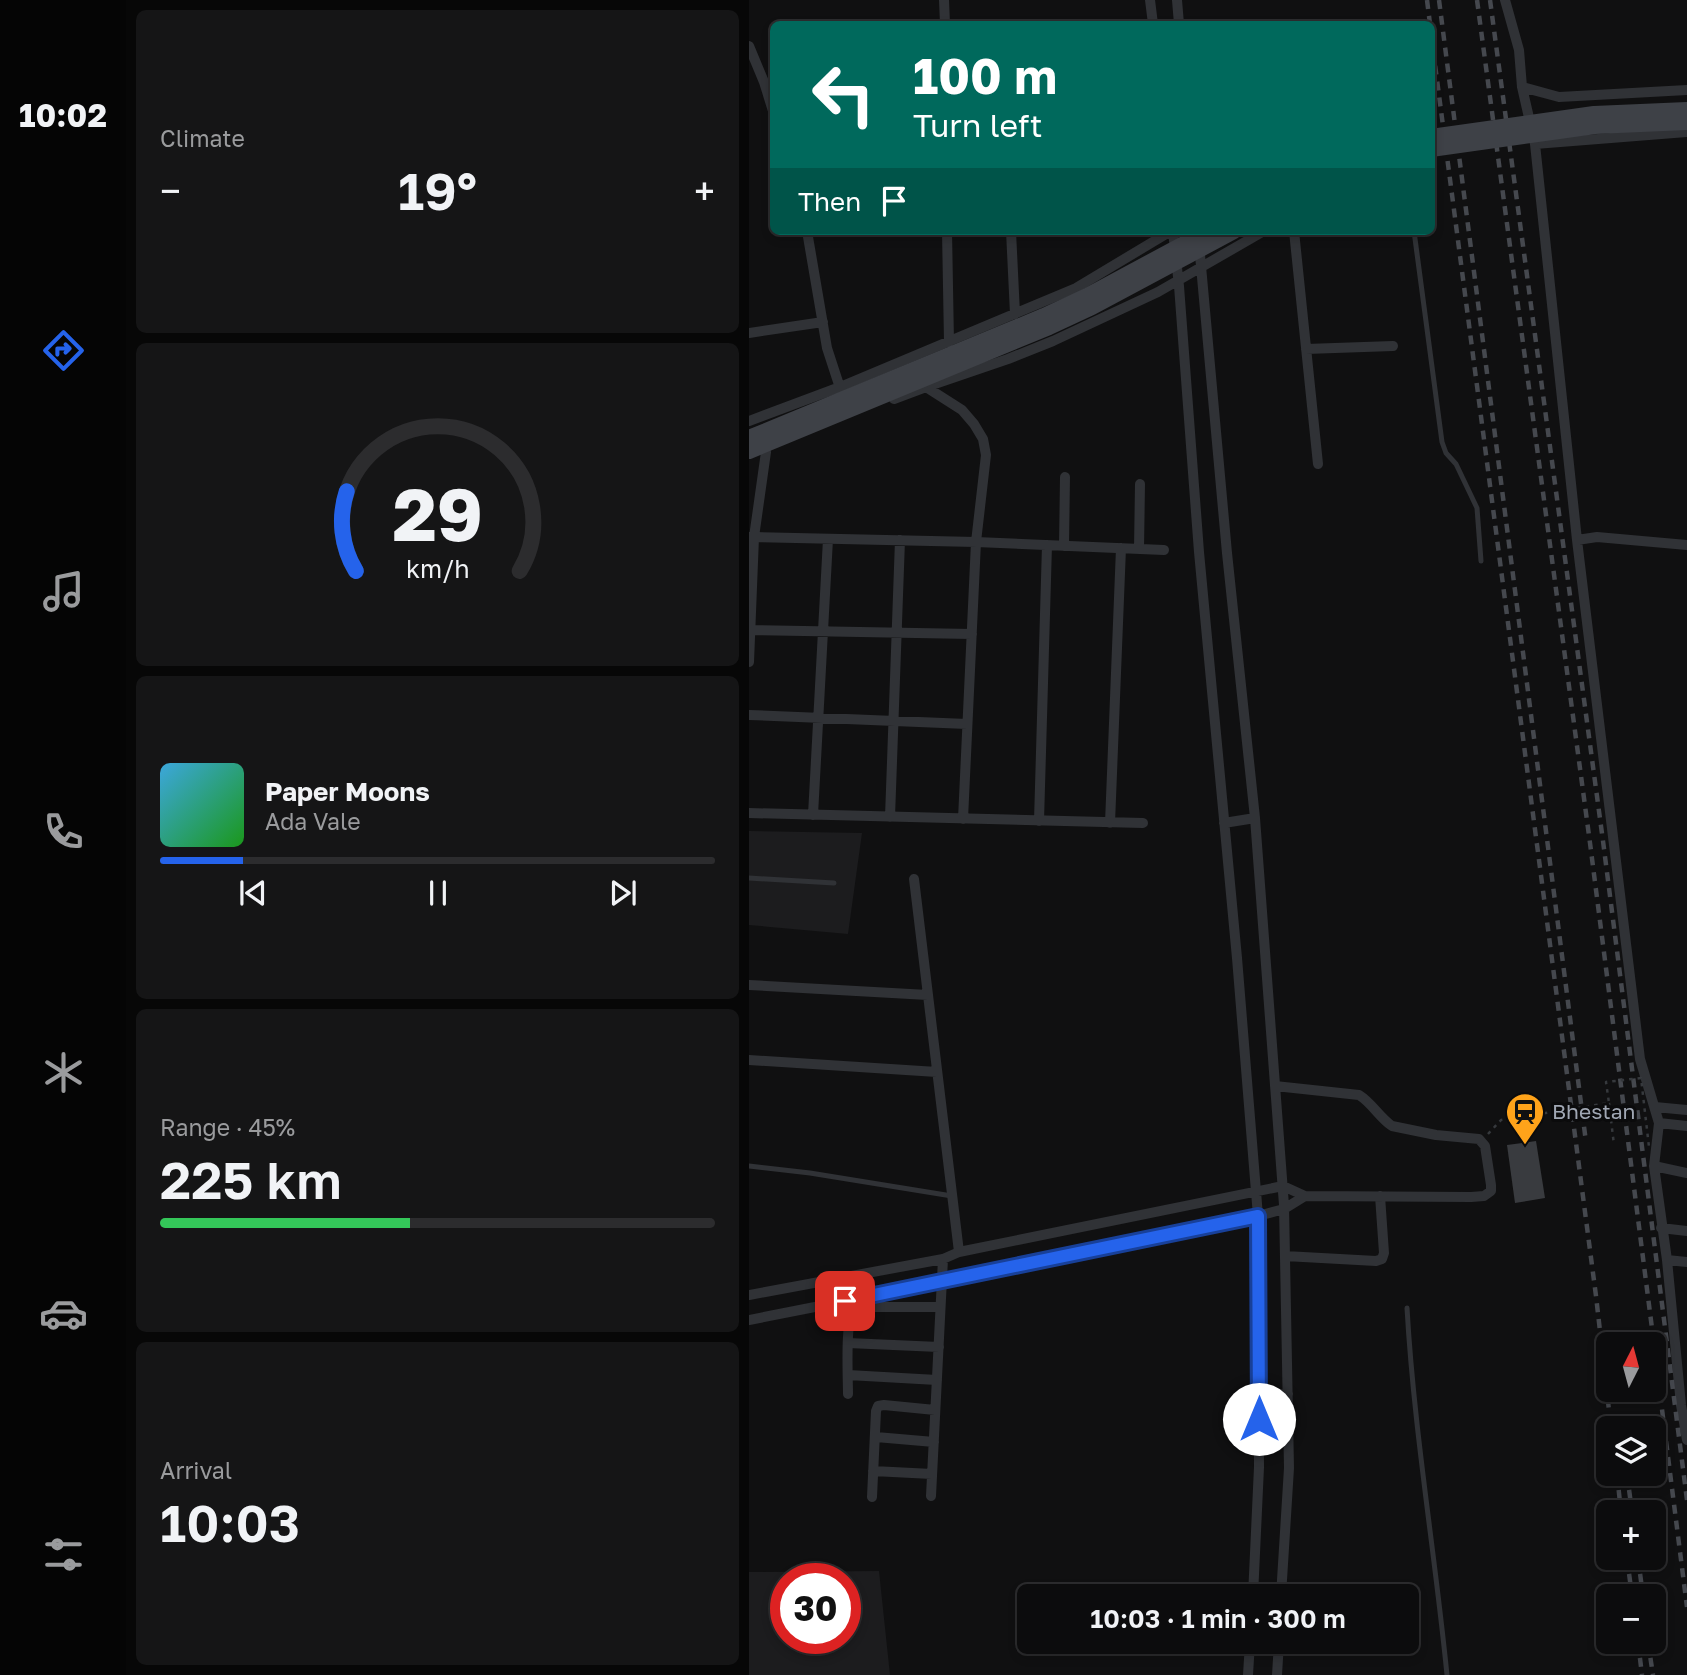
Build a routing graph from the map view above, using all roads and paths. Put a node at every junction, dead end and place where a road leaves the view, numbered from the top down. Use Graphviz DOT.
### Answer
graph roads {
  1 [pos="944,0"];
  2 [pos="1150,0"];
  3 [pos="1177,0"];
  4 [pos="1505,0"];
  5 [pos="945,21"];
  6 [pos="1153,21"];
  7 [pos="1179,21"];
  8 [pos="749,46"];
  9 [pos="1522,87"];
  10 [pos="1687,90"];
  11 [pos="770,101"];
  12 [pos="1687,110"];
  13 [pos="1687,122"];
  14 [pos="1687,132"];
  15 [pos="1435,136"];
  16 [pos="1535,144"];
  17 [pos="1435,148"];
  18 [pos="808,235"];
  19 [pos="947,235"];
  20 [pos="1011,235"];
  21 [pos="1165,235"];
  22 [pos="1173,235"];
  23 [pos="1198,235"];
  24 [pos="1201,235"];
  25 [pos="1227,235"];
  26 [pos="1256,235"];
  27 [pos="1294,235"];
  28 [pos="1415,235"];
  29 [pos="1202,267"];
  30 [pos="1179,280"];
  31 [pos="1015,314"];
  32 [pos="823,322"];
  33 [pos="749,332"];
  34 [pos="949,342"];
  35 [pos="1393,346"];
  36 [pos="1306,349"];
  37 [pos="839,387"];
  38 [pos="926,387"];
  39 [pos="850,417"];
  40 [pos="749,421"];
  41 [pos="749,438"];
  42 [pos="749,451"];
  43 [pos="766,452"];
  44 [pos="749,459"];
  45 [pos="1318,464"];
  46 [pos="1065,477"];
  47 [pos="1140,484"];
  48 [pos="751,537"];
  49 [pos="828,539"];
  50 [pos="900,540"];
  51 [pos="1577,540"];
  52 [pos="976,542"];
  53 [pos="1047,545"];
  54 [pos="1687,545"];
  55 [pos="1064,546"];
  56 [pos="1121,548"];
  57 [pos="1139,549"];
  58 [pos="1164,550"];
  59 [pos="1481,561"];
  60 [pos="750,629"];
  61 [pos="823,631"];
  62 [pos="896,633"];
  63 [pos="972,634"];
  64 [pos="749,662"];
  65 [pos="749,715"];
  66 [pos="818,718"];
  67 [pos="893,721"];
  68 [pos="967,724"];
  69 [pos="749,813"];
  70 [pos="813,815"];
  71 [pos="890,817"];
  72 [pos="1255,818"];
  73 [pos="963,819"];
  74 [pos="1039,821"];
  75 [pos="1110,823"];
  76 [pos="1143,823"];
  77 [pos="1224,823"];
  78 [pos="749,878"];
  79 [pos="914,879"];
  80 [pos="834,883"];
  81 [pos="749,985"];
  82 [pos="928,995"];
  83 [pos="749,1060"];
  84 [pos="937,1072"];
  85 [pos="1275,1086"];
  86 [pos="1609,1103"];
  87 [pos="1655,1107"];
  88 [pos="1687,1110"];
  89 [pos="1659,1123"];
  90 [pos="1687,1126"];
  91 [pos="1482,1143"];
  92 [pos="1613,1146"];
  93 [pos="1649,1147"];
  94 [pos="749,1166"];
  95 [pos="1654,1166"];
  96 [pos="1687,1173"];
  97 [pos="1283,1186"];
  98 [pos="1256,1192"];
  99 [pos="952,1196"];
  100 [pos="1305,1196"];
  101 [pos="1380,1196"];
  102 [pos="1284,1209"];
  103 [pos="1258,1216"];
  104 [pos="1661,1228"];
  105 [pos="1687,1231"];
  106 [pos="959,1252"];
  107 [pos="1285,1256"];
  108 [pos="943,1259"];
  109 [pos="1667,1260"];
  110 [pos="1687,1262"];
  111 [pos="942,1282"];
  112 [pos="749,1295"];
  113 [pos="940,1307"];
  114 [pos="1407,1308"];
  115 [pos="749,1320"];
  116 [pos="848,1343"];
  117 [pos="939,1347"];
  118 [pos="848,1375"];
  119 [pos="937,1380"];
  120 [pos="848,1394"];
  121 [pos="1287,1394"];
  122 [pos="1259,1395"];
  123 [pos="935,1410"];
  124 [pos="876,1437"];
  125 [pos="1687,1440"];
  126 [pos="934,1442"];
  127 [pos="873,1471"];
  128 [pos="932,1474"];
  129 [pos="931,1496"];
  130 [pos="872,1497"];
  131 [pos="1253,1584"];
  132 [pos="1282,1584"];
  133 [pos="1249,1654"];
  134 [pos="1278,1654"];
  135 [pos="1248,1675"];
  136 [pos="1277,1675"];
  137 [pos="1447,1675"];
  1 -- 5 [label="street"];
  2 -- 6 [label="street"];
  3 -- 7 [label="street"];
  4 -- 9 [label="street"];
  8 -- 11 [label="street"];
  9 -- 10 [label="street"];
  9 -- 16 [label="street"];
  12 -- 15 [label="street, bridge"];
  13 -- 17 [label="street, bridge"];
  14 -- 16 [label="street"];
  16 -- 51 [label="street"];
  18 -- 32 [label="street"];
  19 -- 34 [label="street"];
  20 -- 31 [label="street"];
  21 -- 31 [label="street"];
  22 -- 30 [label="street"];
  23 -- 29 [label="street"];
  24 -- 41 [label="street, bridge"];
  25 -- 42 [label="street, bridge"];
  26 -- 29 [label="street"];
  27 -- 36 [label="street"];
  28 -- 59 [label="lane"];
  29 -- 30 [label="street"];
  29 -- 72 [label="street"];
  30 -- 38 [label="street"];
  30 -- 77 [label="street"];
  31 -- 34 [label="street"];
  32 -- 33 [label="street"];
  32 -- 37 [label="street"];
  34 -- 37 [label="street"];
  35 -- 36 [label="street"];
  36 -- 45 [label="street"];
  37 -- 39 [label="street"];
  37 -- 40 [label="street"];
  38 -- 39 [label="street"];
  38 -- 52 [label="street"];
  39 -- 43 [label="street"];
  43 -- 44 [label="street"];
  43 -- 48 [label="street"];
  46 -- 55 [label="street"];
  47 -- 57 [label="street"];
  48 -- 49 [label="street"];
  48 -- 60 [label="street"];
  49 -- 50 [label="street"];
  49 -- 61 [label="street"];
  50 -- 52 [label="street"];
  50 -- 62 [label="street"];
  51 -- 54 [label="street"];
  51 -- 87 [label="street"];
  52 -- 53 [label="street"];
  52 -- 63 [label="street"];
  53 -- 55 [label="street"];
  53 -- 74 [label="street"];
  55 -- 56 [label="street"];
  56 -- 57 [label="street"];
  56 -- 75 [label="street"];
  57 -- 58 [label="street"];
  60 -- 61 [label="street"];
  60 -- 64 [label="street"];
  61 -- 62 [label="street"];
  61 -- 66 [label="street"];
  62 -- 63 [label="street"];
  62 -- 67 [label="street"];
  63 -- 68 [label="street"];
  65 -- 66 [label="street"];
  66 -- 67 [label="street"];
  66 -- 70 [label="street"];
  67 -- 68 [label="street"];
  67 -- 71 [label="street"];
  68 -- 73 [label="street"];
  69 -- 70 [label="street"];
  70 -- 71 [label="street"];
  71 -- 73 [label="street"];
  72 -- 77 [label="street"];
  72 -- 85 [label="street"];
  73 -- 74 [label="street"];
  74 -- 75 [label="street"];
  75 -- 76 [label="street"];
  77 -- 98 [label="street"];
  78 -- 80 [label="lane"];
  79 -- 82 [label="street"];
  81 -- 82 [label="street"];
  82 -- 84 [label="street"];
  83 -- 84 [label="street"];
  84 -- 99 [label="street"];
  85 -- 91 [label="street"];
  85 -- 97 [label="street"];
  86 -- 91 [label="path, bridge"];
  86 -- 92 [label="path"];
  86 -- 93 [label="path, bridge"];
  87 -- 88 [label="street"];
  87 -- 89 [label="street"];
  89 -- 90 [label="street"];
  89 -- 95 [label="street"];
  91 -- 101 [label="street"];
  94 -- 99 [label="lane"];
  95 -- 96 [label="street"];
  95 -- 104 [label="street"];
  97 -- 98 [label="street"];
  97 -- 100 [label="street"];
  97 -- 102 [label="street"];
  98 -- 103 [label="street"];
  98 -- 106 [label="street"];
  99 -- 106 [label="street"];
  100 -- 101 [label="street"];
  100 -- 102 [label="street"];
  101 -- 107 [label="street"];
  102 -- 103 [label="street"];
  102 -- 107 [label="street"];
  103 -- 111 [label="street"];
  103 -- 122 [label="street"];
  104 -- 105 [label="street"];
  104 -- 109 [label="street"];
  106 -- 108 [label="street"];
  107 -- 121 [label="street"];
  108 -- 111 [label="street"];
  108 -- 112 [label="street"];
  109 -- 110 [label="street"];
  109 -- 125 [label="street"];
  111 -- 113 [label="street"];
  111 -- 115 [label="street"];
  113 -- 116 [label="street"];
  113 -- 117 [label="street"];
  114 -- 137 [label="lane"];
  116 -- 117 [label="street"];
  116 -- 118 [label="street"];
  117 -- 119 [label="street"];
  118 -- 119 [label="street"];
  118 -- 120 [label="street"];
  119 -- 123 [label="street"];
  121 -- 122 [label="street"];
  121 -- 132 [label="street"];
  122 -- 131 [label="street"];
  123 -- 124 [label="street"];
  123 -- 126 [label="street"];
  124 -- 126 [label="street"];
  124 -- 127 [label="street"];
  126 -- 128 [label="street"];
  127 -- 128 [label="street"];
  127 -- 130 [label="street"];
  128 -- 129 [label="street"];
  133 -- 135 [label="street"];
  134 -- 136 [label="street"];
}
